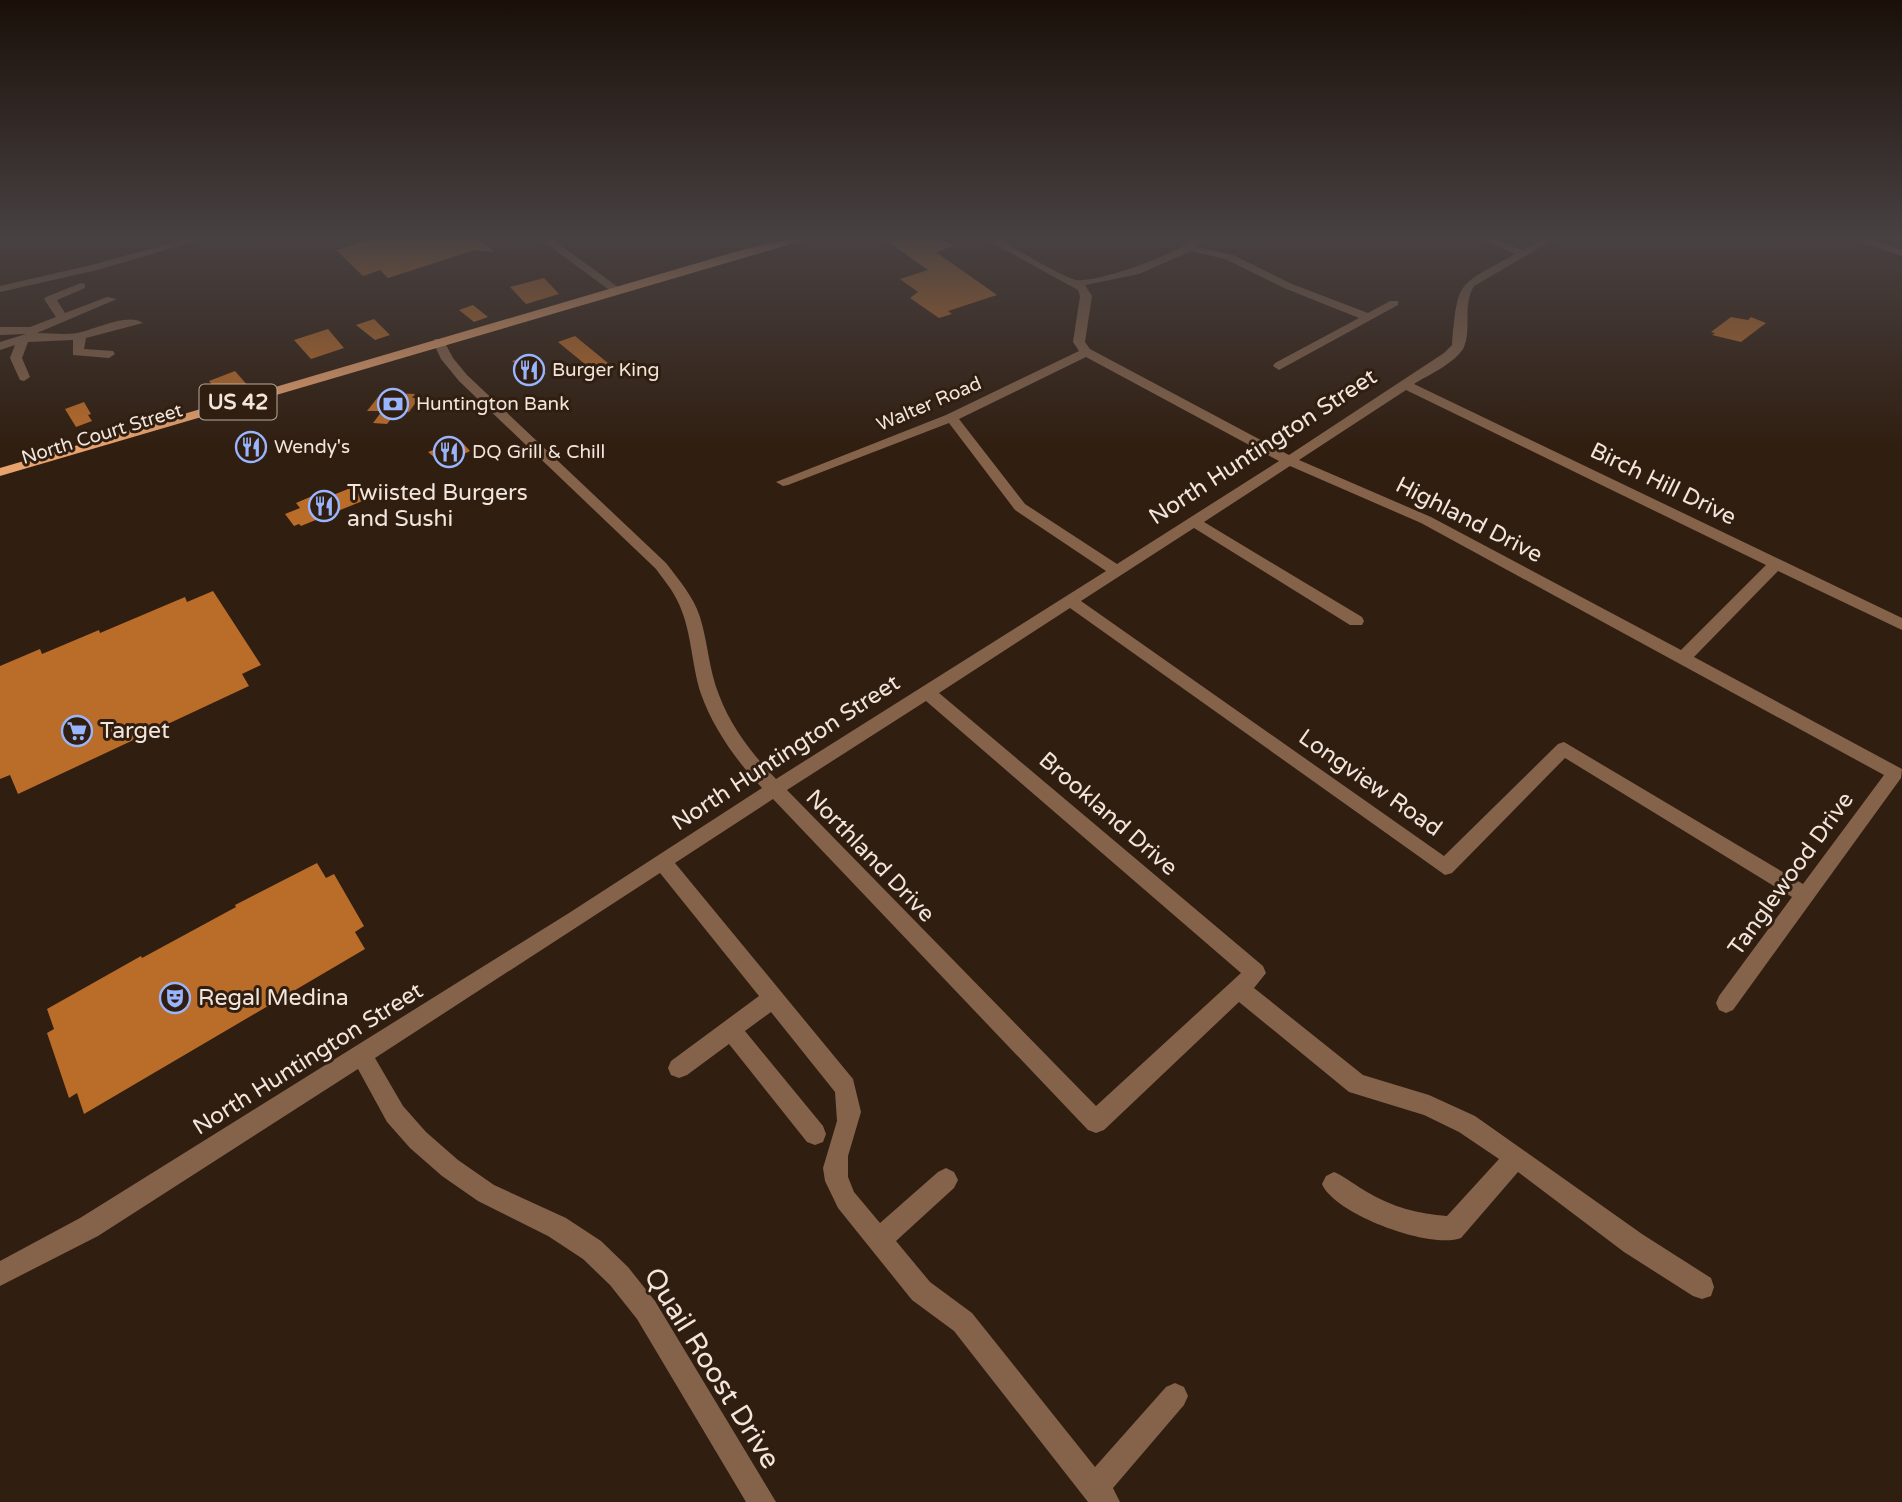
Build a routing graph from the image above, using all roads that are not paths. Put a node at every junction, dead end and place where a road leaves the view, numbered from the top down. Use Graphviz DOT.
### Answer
graph roads {
  1 [pos="57,309"];
  2 [pos="84,309"];
  3 [pos="557,309"];
  4 [pos="574,309"];
  5 [pos="1084,309"];
  6 [pos="1348,309"];
  7 [pos="1383,309"];
  8 [pos="1461,309"];
  9 [pos="62,317"];
  10 [pos="1368,317"];
  11 [pos="137,323"];
  12 [pos="0,331"];
  13 [pos="28,336"];
  14 [pos="80,336"];
  15 [pos="0,346"];
  16 [pos="441,347"];
  17 [pos="1086,352"];
  18 [pos="109,354"];
  19 [pos="1279,366"];
  20 [pos="24,377"];
  21 [pos="1404,384"];
  22 [pos="951,418"];
  23 [pos="1289,461"];
  24 [pos="0,472"];
  25 [pos="783,482"];
  26 [pos="0,484"];
  27 [pos="1194,522"];
  28 [pos="1776,564"];
  29 [pos="1117,571"];
  30 [pos="1071,600"];
  31 [pos="1356,621"];
  32 [pos="1902,625"];
  33 [pos="1682,659"];
  34 [pos="928,692"];
  35 [pos="1895,774"];
  36 [pos="774,790"];
  37 [pos="662,861"];
  38 [pos="1805,895"];
  39 [pos="1239,989"];
  40 [pos="773,998"];
  41 [pos="1726,1003"];
  42 [pos="731,1030"];
  43 [pos="360,1054"];
  44 [pos="679,1068"];
  45 [pos="815,1134"];
  46 [pos="1516,1157"];
  47 [pos="946,1180"];
  48 [pos="1334,1184"];
  49 [pos="878,1241"];
  50 [pos="0,1274"];
  51 [pos="1702,1287"];
  52 [pos="1175,1396"];
  53 [pos="1101,1495"];
  54 [pos="762,1502"];
  1 -- 9 [label="street"];
  2 -- 9 [label="street"];
  3 -- 16 [label="main road, North Court Street / US 42"];
  4 -- 16 [label="main road, North Court Street / US 42"];
  5 -- 17 [label="street"];
  6 -- 10 [label="street"];
  7 -- 10 [label="street"];
  8 -- 21 [label="street, North Huntington Street"];
  9 -- 13 [label="street"];
  10 -- 19 [label="street"];
  11 -- 14 [label="street"];
  12 -- 13 [label="street"];
  13 -- 14 [label="street"];
  13 -- 15 [label="street"];
  13 -- 20 [label="street"];
  14 -- 18 [label="street"];
  16 -- 24 [label="main road, North Court Street / US 42"];
  16 -- 26 [label="main road, North Court Street / US 42"];
  16 -- 36 [label="street, Northland Drive"];
  17 -- 22 [label="street, Walter Road"];
  17 -- 23 [label="street, Highland Drive"];
  21 -- 23 [label="street, North Huntington Street"];
  21 -- 28 [label="street, Birch Hill Drive"];
  22 -- 25 [label="street, Walter Road"];
  22 -- 29 [label="street"];
  23 -- 27 [label="street, North Huntington Street"];
  23 -- 33 [label="street, Highland Drive"];
  27 -- 29 [label="street, North Huntington Street"];
  27 -- 31 [label="street"];
  28 -- 32 [label="street, Birch Hill Drive"];
  28 -- 33 [label="street"];
  29 -- 30 [label="street, North Huntington Street"];
  30 -- 34 [label="street, North Huntington Street"];
  30 -- 38 [label="street, Longview Road"];
  33 -- 35 [label="street, Highland Drive"];
  34 -- 36 [label="street, North Huntington Street"];
  34 -- 39 [label="street, Brookland Drive"];
  35 -- 38 [label="street, Tanglewood Drive"];
  36 -- 37 [label="street, North Huntington Street"];
  36 -- 39 [label="street, Northland Drive"];
  37 -- 40 [label="street"];
  37 -- 43 [label="street, North Huntington Street"];
  38 -- 41 [label="street, Tanglewood Drive"];
  39 -- 46 [label="street"];
  40 -- 42 [label="street"];
  40 -- 49 [label="street"];
  42 -- 44 [label="street"];
  42 -- 45 [label="street"];
  43 -- 50 [label="street, North Huntington Street"];
  43 -- 54 [label="street, Quail Roost Drive"];
  46 -- 48 [label="street"];
  46 -- 51 [label="street"];
  47 -- 49 [label="street"];
  49 -- 53 [label="street"];
  52 -- 53 [label="street"];
}
